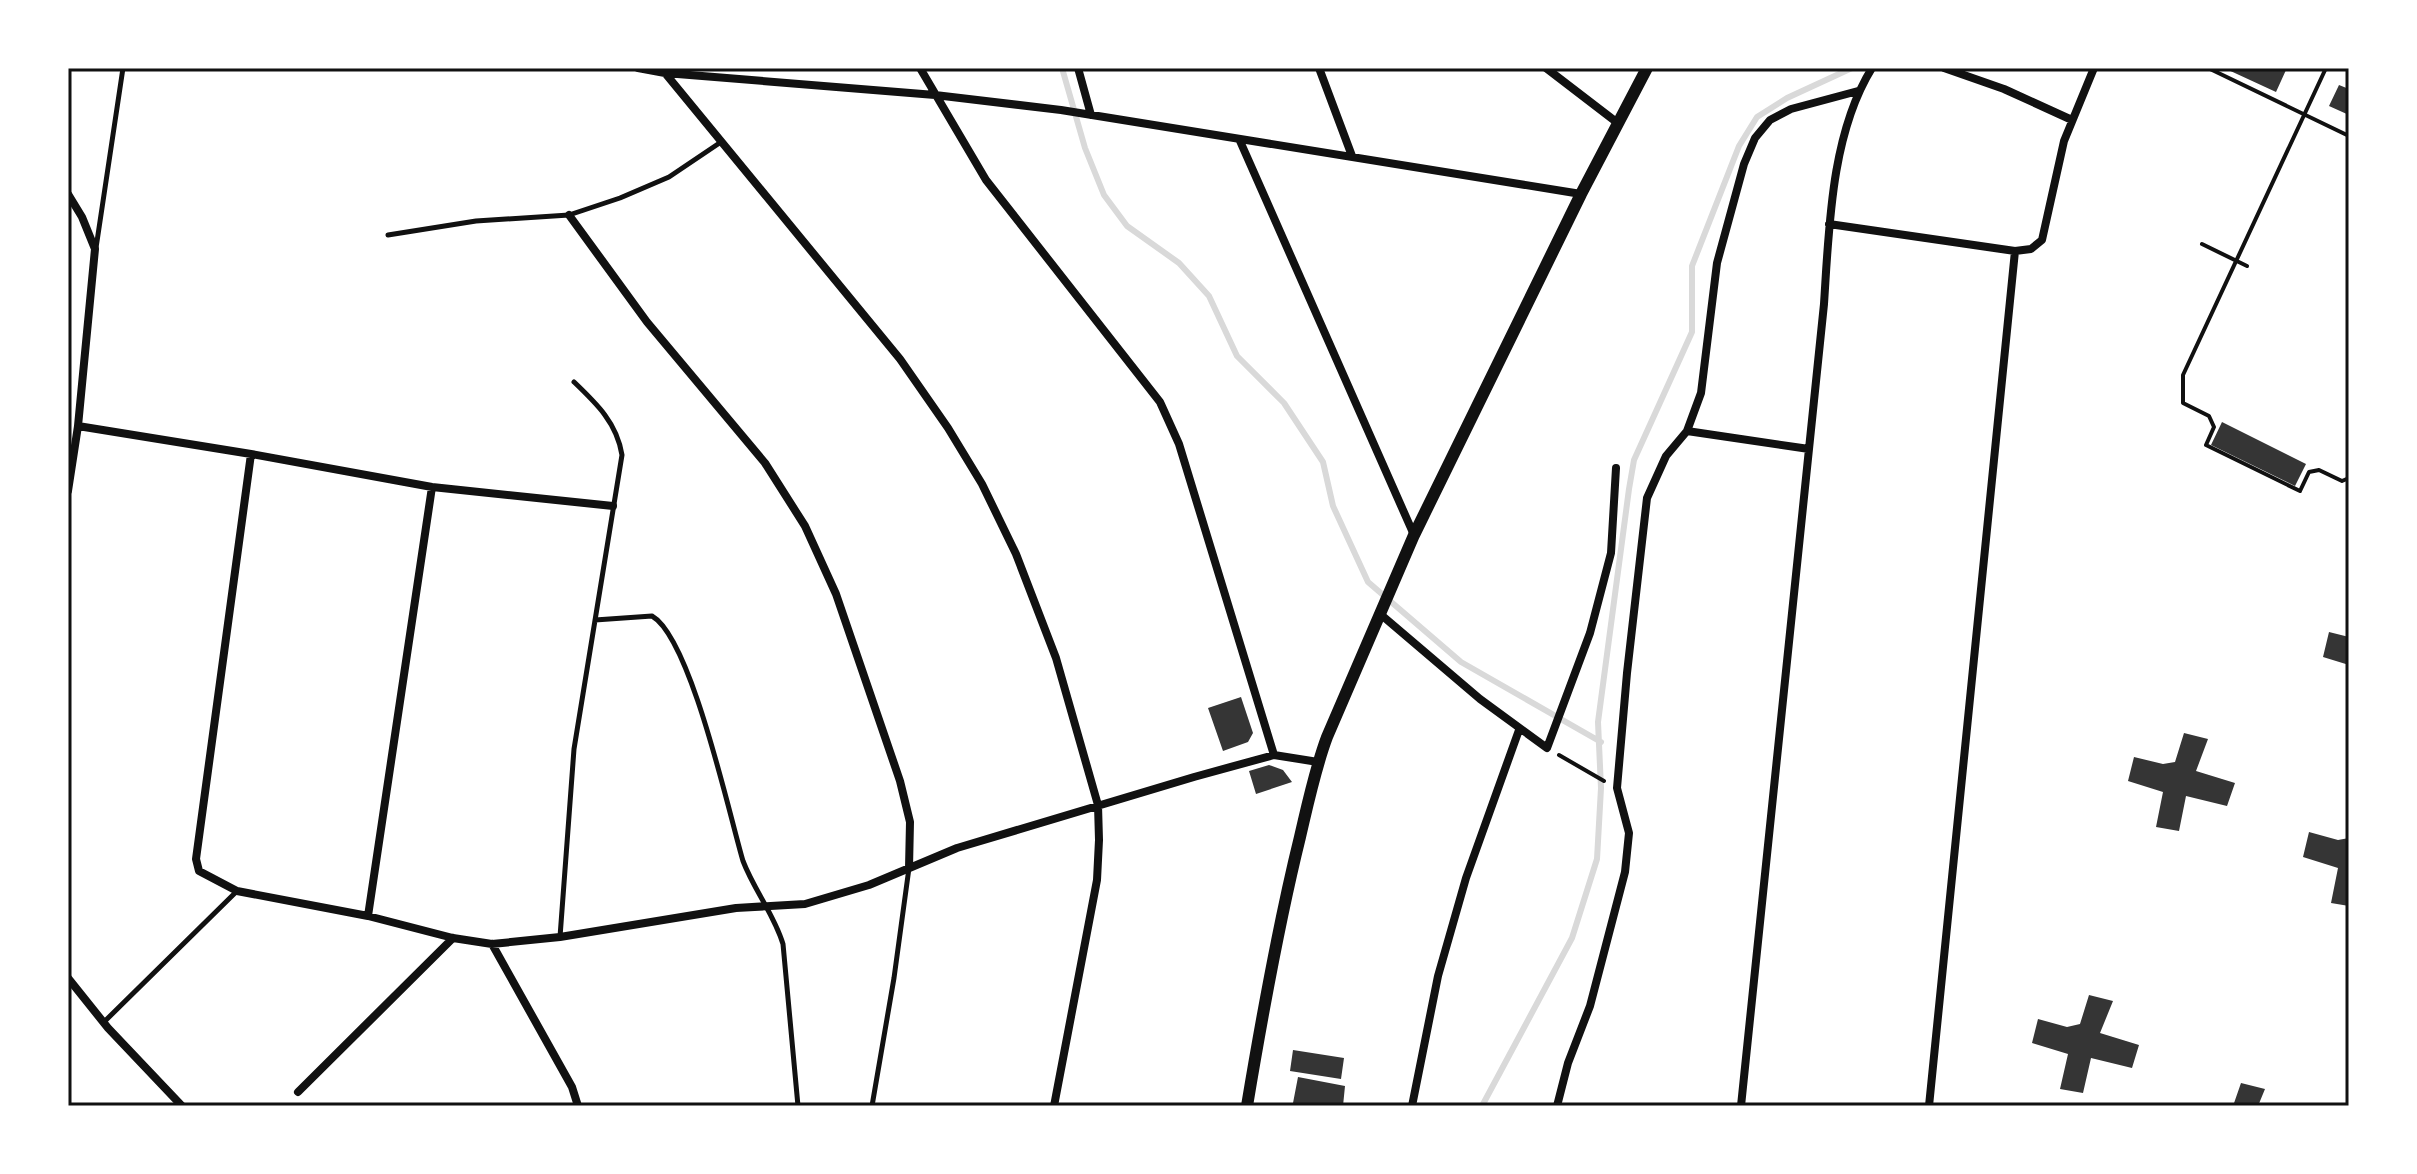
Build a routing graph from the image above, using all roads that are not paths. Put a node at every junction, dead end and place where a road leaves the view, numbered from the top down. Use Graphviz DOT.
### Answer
graph roads {
  1 [pos="123,68"];
  2 [pos="638,68"];
  3 [pos="920,68"];
  4 [pos="1078,68"];
  5 [pos="1319,68"];
  6 [pos="1546,68"];
  7 [pos="1647,68"];
  8 [pos="1872,68"];
  9 [pos="1944,68"];
  10 [pos="2094,68"];
  11 [pos="665,73"];
  12 [pos="1858,91"];
  13 [pos="935,95"];
  14 [pos="1088,115"];
  15 [pos="2072,120"];
  16 [pos="1619,124"];
  17 [pos="1240,141"];
  18 [pos="721,142"];
  19 [pos="1352,156"];
  20 [pos="68,194"];
  21 [pos="1581,194"];
  22 [pos="569,215"];
  23 [pos="1829,224"];
  24 [pos="388,235"];
  25 [pos="95,249"];
  26 [pos="2015,251"];
  27 [pos="574,382"];
  28 [pos="78,426"];
  29 [pos="1687,431"];
  30 [pos="1809,449"];
  31 [pos="251,454"];
  32 [pos="1616,468"];
  33 [pos="432,487"];
  34 [pos="68,491"];
  35 [pos="613,506"];
  36 [pos="1414,535"];
  37 [pos="1382,607"];
  38 [pos="595,620"];
  39 [pos="1519,730"];
  40 [pos="1274,755"];
  41 [pos="1318,762"];
  42 [pos="1098,805"];
  43 [pos="909,868"];
  44 [pos="237,891"];
  45 [pos="765,905"];
  46 [pos="368,916"];
  47 [pos="560,937"];
  48 [pos="453,938"];
  49 [pos="492,944"];
  50 [pos="68,978"];
  51 [pos="104,1022"];
  52 [pos="298,1092"];
  53 [pos="182,1106"];
  54 [pos="578,1106"];
  55 [pos="798,1106"];
  56 [pos="872,1106"];
  57 [pos="1054,1106"];
  58 [pos="1247,1106"];
  59 [pos="1412,1106"];
  60 [pos="1557,1106"];
  61 [pos="1741,1106"];
  62 [pos="1929,1106"];
  1 -- 25 [label="lane"];
  2 -- 11 [label="street"];
  3 -- 13 [label="street"];
  4 -- 14 [label="street"];
  5 -- 19 [label="street"];
  6 -- 16 [label="street"];
  7 -- 16 [label="street"];
  8 -- 12 [label="street"];
  9 -- 15 [label="street"];
  10 -- 15 [label="street"];
  11 -- 13 [label="street"];
  11 -- 18 [label="street"];
  12 -- 23 [label="street"];
  12 -- 29 [label="street"];
  13 -- 14 [label="street"];
  13 -- 40 [label="street"];
  14 -- 17 [label="street"];
  15 -- 26 [label="street"];
  16 -- 21 [label="street"];
  17 -- 19 [label="street"];
  17 -- 36 [label="street"];
  18 -- 22 [label="lane"];
  18 -- 42 [label="street"];
  19 -- 21 [label="street"];
  20 -- 25 [label="street"];
  21 -- 36 [label="street"];
  22 -- 24 [label="lane"];
  22 -- 43 [label="street"];
  23 -- 26 [label="street"];
  23 -- 30 [label="street"];
  25 -- 28 [label="street"];
  26 -- 62 [label="street"];
  27 -- 35 [label="lane"];
  28 -- 31 [label="street"];
  28 -- 34 [label="street"];
  29 -- 30 [label="street"];
  29 -- 60 [label="street"];
  30 -- 61 [label="street"];
  31 -- 33 [label="street"];
  31 -- 44 [label="street"];
  32 -- 39 [label="street"];
  33 -- 35 [label="street"];
  33 -- 46 [label="street"];
  35 -- 38 [label="lane"];
  36 -- 37 [label="street"];
  37 -- 39 [label="street"];
  37 -- 41 [label="street"];
  38 -- 45 [label="lane"];
  38 -- 47 [label="lane"];
  39 -- 59 [label="street"];
  40 -- 41 [label="street"];
  40 -- 42 [label="street"];
  41 -- 58 [label="street"];
  42 -- 43 [label="street"];
  42 -- 57 [label="street"];
  43 -- 45 [label="street"];
  43 -- 56 [label="lane"];
  44 -- 46 [label="street"];
  44 -- 51 [label="lane"];
  45 -- 47 [label="street"];
  45 -- 55 [label="lane"];
  46 -- 48 [label="street"];
  47 -- 49 [label="street"];
  48 -- 49 [label="street"];
  48 -- 52 [label="street"];
  49 -- 54 [label="street"];
  50 -- 51 [label="street"];
  51 -- 53 [label="street"];
}
